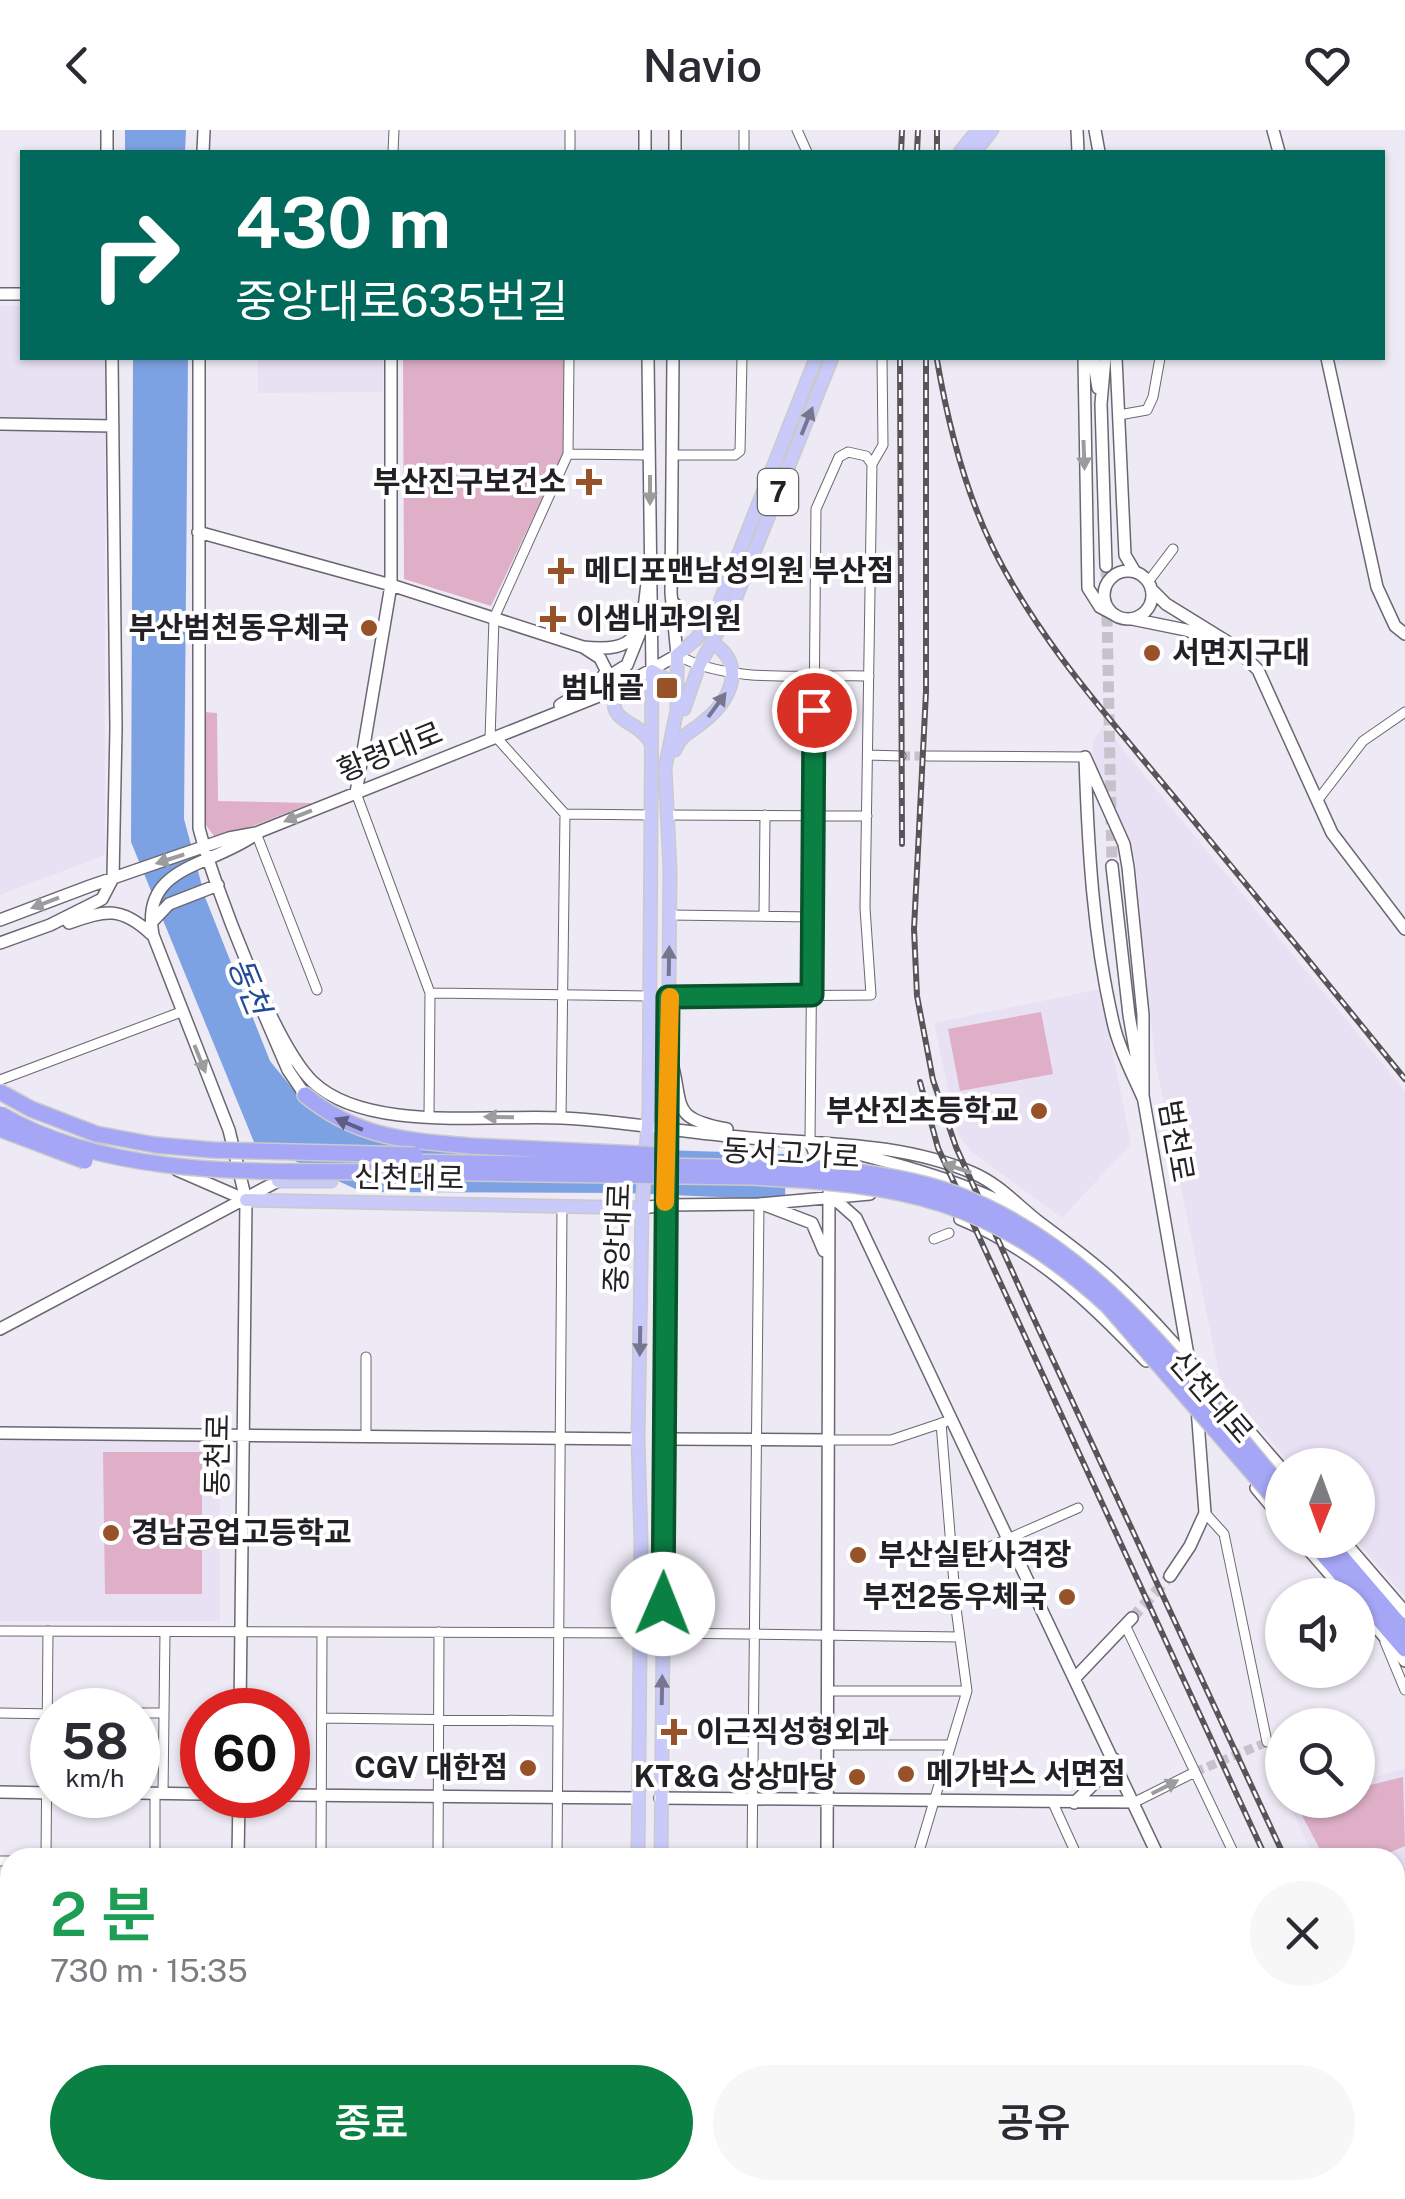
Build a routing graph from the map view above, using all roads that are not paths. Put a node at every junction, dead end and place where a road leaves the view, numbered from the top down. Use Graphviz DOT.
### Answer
graph roads {
  1 [pos="978,130"];
  2 [pos="992,130"];
  3 [pos="962,150"];
  4 [pos="977,150"];
  5 [pos="112,360"];
  6 [pos="199,360"];
  7 [pos="391,360"];
  8 [pos="569,360"];
  9 [pos="648,360"];
  10 [pos="673,360"];
  11 [pos="742,360"];
  12 [pos="831,360"];
  13 [pos="882,360"];
  14 [pos="1084,360"];
  15 [pos="1093,360"];
  16 [pos="1105,360"];
  17 [pos="1116,360"];
  18 [pos="1160,360"];
  19 [pos="1326,360"];
  20 [pos="813,364"];
  21 [pos="1101,404"];
  22 [pos="1119,415"];
  23 [pos="0,424"];
  24 [pos="114,426"];
  25 [pos="568,454"];
  26 [pos="672,454"];
  27 [pos="650,455"];
  28 [pos="872,464"];
  29 [pos="198,532"];
  30 [pos="1173,549"];
  31 [pos="1106,566"];
  32 [pos="650,568"];
  33 [pos="1135,572"];
  34 [pos="391,585"];
  35 [pos="1150,586"];
  36 [pos="671,593"];
  37 [pos="1115,615"];
  38 [pos="494,618"];
  39 [pos="713,618"];
  40 [pos="1130,619"];
  41 [pos="641,620"];
  42 [pos="653,632"];
  43 [pos="1405,634"];
  44 [pos="718,646"];
  45 [pos="1234,646"];
  46 [pos="583,647"];
  47 [pos="677,655"];
  48 [pos="699,666"];
  49 [pos="652,672"];
  50 [pos="734,674"];
  51 [pos="814,675"];
  52 [pos="870,676"];
  53 [pos="617,681"];
  54 [pos="594,685"];
  55 [pos="677,710"];
  56 [pos="1405,712"];
  57 [pos="550,716"];
  58 [pos="493,738"];
  59 [pos="678,742"];
  60 [pos="651,744"];
  61 [pos="868,755"];
  62 [pos="901,756"];
  63 [pos="927,756"];
  64 [pos="1085,757"];
  65 [pos="356,792"];
  66 [pos="666,792"];
  67 [pos="1317,801"];
  68 [pos="566,814"];
  69 [pos="660,815"];
  70 [pos="766,815"];
  71 [pos="813,816"];
  72 [pos="867,816"];
  73 [pos="1118,830"];
  74 [pos="256,833"];
  75 [pos="206,854"];
  76 [pos="1088,856"];
  77 [pos="1112,866"];
  78 [pos="114,878"];
  79 [pos="213,887"];
  80 [pos="669,916"];
  81 [pos="764,916"];
  82 [pos="812,917"];
  83 [pos="0,920"];
  84 [pos="153,924"];
  85 [pos="50,925"];
  86 [pos="1405,930"];
  87 [pos="0,943"];
  88 [pos="245,953"];
  89 [pos="317,990"];
  90 [pos="430,992"];
  91 [pos="563,995"];
  92 [pos="812,995"];
  93 [pos="650,996"];
  94 [pos="668,997"];
  95 [pos="182,1012"];
  96 [pos="669,1052"];
  97 [pos="0,1080"];
  98 [pos="304,1094"];
  99 [pos="0,1097"];
  100 [pos="1143,1098"];
  101 [pos="429,1116"];
  102 [pos="0,1118"];
  103 [pos="561,1118"];
  104 [pos="648,1125"];
  105 [pos="666,1128"];
  106 [pos="0,1129"];
  107 [pos="750,1138"];
  108 [pos="810,1141"];
  109 [pos="724,1165"];
  110 [pos="244,1167"];
  111 [pos="211,1170"];
  112 [pos="331,1181"];
  113 [pos="278,1182"];
  114 [pos="882,1187"];
  115 [pos="830,1195"];
  116 [pos="246,1200"];
  117 [pos="759,1204"];
  118 [pos="665,1205"];
  119 [pos="562,1206"];
  120 [pos="642,1208"];
  121 [pos="950,1233"];
  122 [pos="934,1239"];
  123 [pos="830,1280"];
  124 [pos="0,1328"];
  125 [pos="366,1357"];
  126 [pos="1189,1362"];
  127 [pos="947,1421"];
  128 [pos="1200,1422"];
  129 [pos="0,1433"];
  130 [pos="244,1434"];
  131 [pos="366,1436"];
  132 [pos="561,1438"];
  133 [pos="638,1439"];
  134 [pos="664,1439"];
  135 [pos="756,1440"];
  136 [pos="828,1440"];
  137 [pos="1265,1450"];
  138 [pos="1265,1469"];
  139 [pos="1265,1487"];
  140 [pos="1265,1499"];
  141 [pos="1078,1508"];
  142 [pos="1206,1513"];
  143 [pos="1009,1538"];
  144 [pos="1316,1558"];
  145 [pos="1327,1558"];
  146 [pos="1343,1558"];
  147 [pos="1358,1558"];
  148 [pos="953,1563"];
  149 [pos="1170,1576"];
  150 [pos="1333,1578"];
  151 [pos="1405,1612"];
  152 [pos="1128,1622"];
  153 [pos="1375,1626"];
  154 [pos="1405,1630"];
  155 [pos="0,1631"];
  156 [pos="48,1632"];
  157 [pos="165,1632"];
  158 [pos="241,1632"];
  159 [pos="322,1632"];
  160 [pos="439,1632"];
  161 [pos="559,1633"];
  162 [pos="639,1633"];
  163 [pos="662,1633"];
  164 [pos="1381,1633"];
  165 [pos="755,1635"];
  166 [pos="828,1636"];
  167 [pos="960,1636"];
  168 [pos="1405,1649"];
  169 [pos="1405,1661"];
  170 [pos="1075,1678"];
  171 [pos="49,1688"];
  172 [pos="240,1688"];
  173 [pos="1405,1690"];
  174 [pos="828,1691"];
  175 [pos="967,1691"];
  176 [pos="0,1713"];
  177 [pos="160,1713"];
  178 [pos="164,1713"];
  179 [pos="30,1714"];
  180 [pos="322,1718"];
  181 [pos="439,1720"];
  182 [pos="558,1721"];
  183 [pos="1265,1737"];
  184 [pos="828,1745"];
  185 [pos="951,1745"];
  186 [pos="1114,1759"];
  187 [pos="1195,1772"];
  188 [pos="160,1778"];
  189 [pos="0,1792"];
  190 [pos="30,1793"];
  191 [pos="310,1795"];
  192 [pos="321,1795"];
  193 [pos="438,1796"];
  194 [pos="558,1797"];
  195 [pos="638,1798"];
  196 [pos="660,1798"];
  197 [pos="752,1801"];
  198 [pos="828,1802"];
  199 [pos="936,1802"];
  200 [pos="1053,1802"];
  201 [pos="1135,1802"];
  202 [pos="1074,1803"];
  203 [pos="48,1818"];
  204 [pos="157,1818"];
  205 [pos="238,1818"];
  206 [pos="47,1848"];
  207 [pos="155,1848"];
  208 [pos="238,1848"];
  209 [pos="322,1848"];
  210 [pos="438,1848"];
  211 [pos="557,1848"];
  212 [pos="638,1848"];
  213 [pos="661,1848"];
  214 [pos="752,1848"];
  215 [pos="827,1848"];
  216 [pos="920,1848"];
  217 [pos="1074,1848"];
  218 [pos="1155,1848"];
  219 [pos="1231,1848"];
  1 -- 3 [label="main road"];
  2 -- 4 [label="main road"];
  5 -- 24 [label="main road"];
  6 -- 29 [label="main road"];
  7 -- 34 [label="main road"];
  8 -- 25 [label="street"];
  9 -- 27 [label="main road"];
  10 -- 26 [label="main road"];
  11 -- 26 [label="street"];
  44 -- 12 [label="main road, 7, one-way"];
  13 -- 28 [label="street"];
  14 -- 37 [label="main road, one-way"];
  15 -- 21 [label="main road"];
  16 -- 21 [label="main road"];
  17 -- 22 [label="main road"];
  18 -- 22 [label="street"];
  19 -- 43 [label="main road"];
  20 -- 39 [label="main road, 7"];
  21 -- 31 [label="main road"];
  22 -- 33 [label="main road"];
  23 -- 24 [label="main road"];
  24 -- 78 [label="main road"];
  25 -- 27 [label="street"];
  25 -- 38 [label="street"];
  26 -- 36 [label="main road"];
  27 -- 32 [label="main road, one-way"];
  28 -- 51 [label="street"];
  28 -- 52 [label="street"];
  29 -- 34 [label="main road"];
  29 -- 75 [label="main road"];
  30 -- 35 [label="street"];
  32 -- 41 [label="main road"];
  32 -- 42 [label="main road"];
  33 -- 35 [label="main road"];
  33 -- 37 [label="main road"];
  34 -- 38 [label="main road"];
  34 -- 65 [label="main road"];
  35 -- 40 [label="main road"];
  35 -- 45 [label="main road"];
  36 -- 39 [label="main road"];
  36 -- 47 [label="main road"];
  37 -- 40 [label="main road"];
  38 -- 46 [label="main road"];
  38 -- 58 [label="street"];
  39 -- 47 [label="main road, 7"];
  40 -- 45 [label="main road"];
  41 -- 46 [label="main road"];
  41 -- 53 [label="main road"];
  42 -- 49 [label="main road"];
  42 -- 53 [label="main road"];
  44 -- 48 [label="main road"];
  44 -- 50 [label="main road"];
  45 -- 67 [label="main road"];
  46 -- 54 [label="main road"];
  47 -- 48 [label="street"];
  47 -- 49 [label="main road, 황령대로"];
  47 -- 55 [label="main road, 중앙대로"];
  48 -- 50 [label="street"];
  48 -- 59 [label="main road"];
  49 -- 53 [label="main road, 황령대로"];
  49 -- 55 [label="main road"];
  49 -- 60 [label="main road, 중앙대로"];
  50 -- 51 [label="street"];
  59 -- 50 [label="main road, one-way"];
  51 -- 52 [label="street"];
  51 -- 71 [label="street"];
  52 -- 61 [label="street"];
  53 -- 54 [label="main road"];
  53 -- 57 [label="main road, 황령대로"];
  53 -- 60 [label="main road"];
  54 -- 57 [label="main road"];
  55 -- 66 [label="main road, 중앙대로"];
  56 -- 67 [label="street"];
  57 -- 58 [label="main road, 황령대로"];
  58 -- 65 [label="main road, 황령대로"];
  58 -- 68 [label="street"];
  59 -- 66 [label="main road"];
  60 -- 69 [label="main road, 중앙대로"];
  61 -- 62 [label="street"];
  61 -- 72 [label="street"];
  63 -- 64 [label="street"];
  64 -- 73 [label="main road"];
  64 -- 76 [label="main road"];
  65 -- 74 [label="main road, 황령대로, one-way"];
  65 -- 90 [label="street"];
  66 -- 69 [label="main road, 중앙대로"];
  67 -- 86 [label="main road"];
  68 -- 69 [label="street"];
  68 -- 91 [label="street"];
  69 -- 70 [label="street"];
  69 -- 80 [label="main road, 중앙대로"];
  69 -- 93 [label="main road, 중앙대로"];
  70 -- 71 [label="street"];
  70 -- 81 [label="street"];
  71 -- 72 [label="street"];
  71 -- 82 [label="street"];
  72 -- 92 [label="street"];
  73 -- 76 [label="main road"];
  73 -- 100 [label="main road"];
  74 -- 75 [label="main road, 황령대로"];
  74 -- 89 [label="street"];
  75 -- 78 [label="main road, 황령대로, one-way"];
  75 -- 79 [label="main road"];
  75 -- 84 [label="main road"];
  76 -- 100 [label="main road"];
  77 -- 100 [label="main road, 범천로"];
  78 -- 83 [label="main road, 황령대로, one-way"];
  78 -- 85 [label="main road, 황령대로"];
  79 -- 84 [label="main road"];
  79 -- 88 [label="main road"];
  80 -- 81 [label="street"];
  94 -- 80 [label="main road, 중앙대로, one-way"];
  81 -- 82 [label="street"];
  82 -- 92 [label="street"];
  84 -- 85 [label="main road"];
  84 -- 95 [label="main road, 동천로"];
  85 -- 87 [label="main road, 황령대로"];
  88 -- 98 [label="main road"];
  88 -- 101 [label="main road, 신천대로"];
  90 -- 91 [label="street"];
  90 -- 101 [label="street"];
  91 -- 93 [label="street"];
  91 -- 103 [label="street"];
  92 -- 94 [label="street"];
  92 -- 108 [label="street"];
  93 -- 104 [label="main road, 중앙대로"];
  94 -- 96 [label="main road, 중앙대로"];
  95 -- 97 [label="street"];
  95 -- 110 [label="main road, 동천로, one-way"];
  96 -- 105 [label="main road, 중앙대로"];
  96 -- 107 [label="main road"];
  109 -- 98 [label="highway, one-way, bridge"];
  99 -- 109 [label="highway, 동서고가로, bridge"];
  99 -- 110 [label="main road"];
  100 -- 126 [label="main road, 범천로"];
  103 -- 101 [label="main road, 신천대로, one-way"];
  102 -- 111 [label="highway, 동서고가로, bridge"];
  102 -- 116 [label="main road, 신천대로"];
  103 -- 104 [label="main road, 신천대로"];
  104 -- 105 [label="main road, 신천대로"];
  104 -- 120 [label="main road, 중앙대로, bridge"];
  105 -- 107 [label="main road, 신천대로"];
  105 -- 118 [label="main road, 중앙대로, bridge"];
  106 -- 111 [label="highway, bridge"];
  107 -- 108 [label="main road, 신천대로"];
  108 -- 115 [label="main road"];
  126 -- 108 [label="main road, 신천대로, one-way"];
  109 -- 138 [label="highway, 동서고가로, bridge"];
  110 -- 111 [label="highway, 동서고가로, bridge"];
  110 -- 113 [label="main road"];
  110 -- 114 [label="highway, 동서고가로, bridge"];
  110 -- 116 [label="main road, 동천로"];
  112 -- 113 [label="main road"];
  112 -- 114 [label="highway, bridge"];
  113 -- 116 [label="main road"];
  114 -- 139 [label="highway, 동서고가로, bridge"];
  115 -- 117 [label="main road, 신천대로"];
  115 -- 123 [label="main road"];
  115 -- 127 [label="main road"];
  115 -- 128 [label="main road, 신천대로"];
  116 -- 119 [label="main road, 신천대로"];
  116 -- 124 [label="main road"];
  116 -- 130 [label="main road, 동천로"];
  117 -- 118 [label="main road, 신천대로"];
  117 -- 123 [label="main road"];
  117 -- 135 [label="street"];
  118 -- 120 [label="main road, 신천대로"];
  118 -- 134 [label="main road, 중앙대로"];
  119 -- 120 [label="main road, 신천대로"];
  119 -- 132 [label="street"];
  120 -- 133 [label="main road, 중앙대로, one-way"];
  121 -- 122 [label="street"];
  123 -- 136 [label="main road"];
  125 -- 131 [label="street"];
  126 -- 128 [label="main road, 범천로"];
  126 -- 137 [label="main road, 신천대로"];
  127 -- 136 [label="street"];
  127 -- 143 [label="main road"];
  127 -- 148 [label="street"];
  128 -- 140 [label="main road, 신천대로"];
  128 -- 142 [label="main road, 범천로"];
  129 -- 130 [label="main road"];
  130 -- 131 [label="main road"];
  130 -- 158 [label="main road, 동천로"];
  131 -- 132 [label="main road"];
  132 -- 133 [label="main road"];
  132 -- 161 [label="street"];
  133 -- 162 [label="main road, 중앙대로"];
  134 -- 135 [label="main road"];
  134 -- 163 [label="main road, 중앙대로"];
  135 -- 136 [label="main road"];
  135 -- 165 [label="street"];
  136 -- 166 [label="main road"];
  141 -- 143 [label="street"];
  142 -- 149 [label="main road"];
  142 -- 183 [label="street"];
  143 -- 148 [label="street"];
  143 -- 170 [label="main road"];
  144 -- 150 [label="main road"];
  145 -- 168 [label="highway"];
  146 -- 154 [label="highway"];
  147 -- 151 [label="main road"];
  148 -- 167 [label="street"];
  152 -- 170 [label="main road"];
  152 -- 187 [label="street"];
  153 -- 164 [label="main road"];
  155 -- 156 [label="street"];
  156 -- 157 [label="street"];
  156 -- 171 [label="street"];
  157 -- 158 [label="street"];
  157 -- 178 [label="street"];
  158 -- 159 [label="street"];
  158 -- 172 [label="main road, 동천로"];
  159 -- 160 [label="street"];
  159 -- 180 [label="street"];
  160 -- 161 [label="street"];
  160 -- 181 [label="street"];
  161 -- 162 [label="street"];
  161 -- 182 [label="street"];
  162 -- 195 [label="main road, 중앙대로"];
  163 -- 165 [label="street"];
  196 -- 163 [label="main road, 중앙대로, one-way"];
  164 -- 169 [label="main road"];
  164 -- 173 [label="street"];
  165 -- 166 [label="street"];
  165 -- 197 [label="street"];
  166 -- 167 [label="street"];
  166 -- 174 [label="main road"];
  167 -- 175 [label="street"];
  170 -- 186 [label="main road"];
  174 -- 175 [label="street"];
  174 -- 184 [label="main road"];
  175 -- 185 [label="street"];
  176 -- 179 [label="street"];
  177 -- 178 [label="street"];
  178 -- 188 [label="street"];
  180 -- 181 [label="street"];
  180 -- 192 [label="street"];
  181 -- 182 [label="street"];
  181 -- 193 [label="street"];
  182 -- 194 [label="street"];
  184 -- 185 [label="street"];
  184 -- 198 [label="main road"];
  185 -- 199 [label="street"];
  186 -- 201 [label="main road"];
  186 -- 202 [label="main road"];
  201 -- 187 [label="street, one-way"];
  187 -- 219 [label="street"];
  189 -- 190 [label="main road"];
  191 -- 192 [label="main road"];
  192 -- 193 [label="main road"];
  192 -- 209 [label="street"];
  193 -- 194 [label="main road"];
  193 -- 210 [label="street"];
  194 -- 195 [label="main road"];
  194 -- 211 [label="street"];
  195 -- 212 [label="main road, 중앙대로"];
  196 -- 197 [label="main road"];
  196 -- 213 [label="main road, 중앙대로"];
  197 -- 198 [label="main road"];
  197 -- 214 [label="street"];
  198 -- 199 [label="main road"];
  198 -- 215 [label="main road"];
  199 -- 200 [label="main road"];
  199 -- 216 [label="street"];
  200 -- 202 [label="main road"];
  200 -- 217 [label="street"];
  201 -- 202 [label="main road"];
  201 -- 218 [label="main road"];
  203 -- 206 [label="street"];
  204 -- 207 [label="street"];
  205 -- 208 [label="main road"];
}
